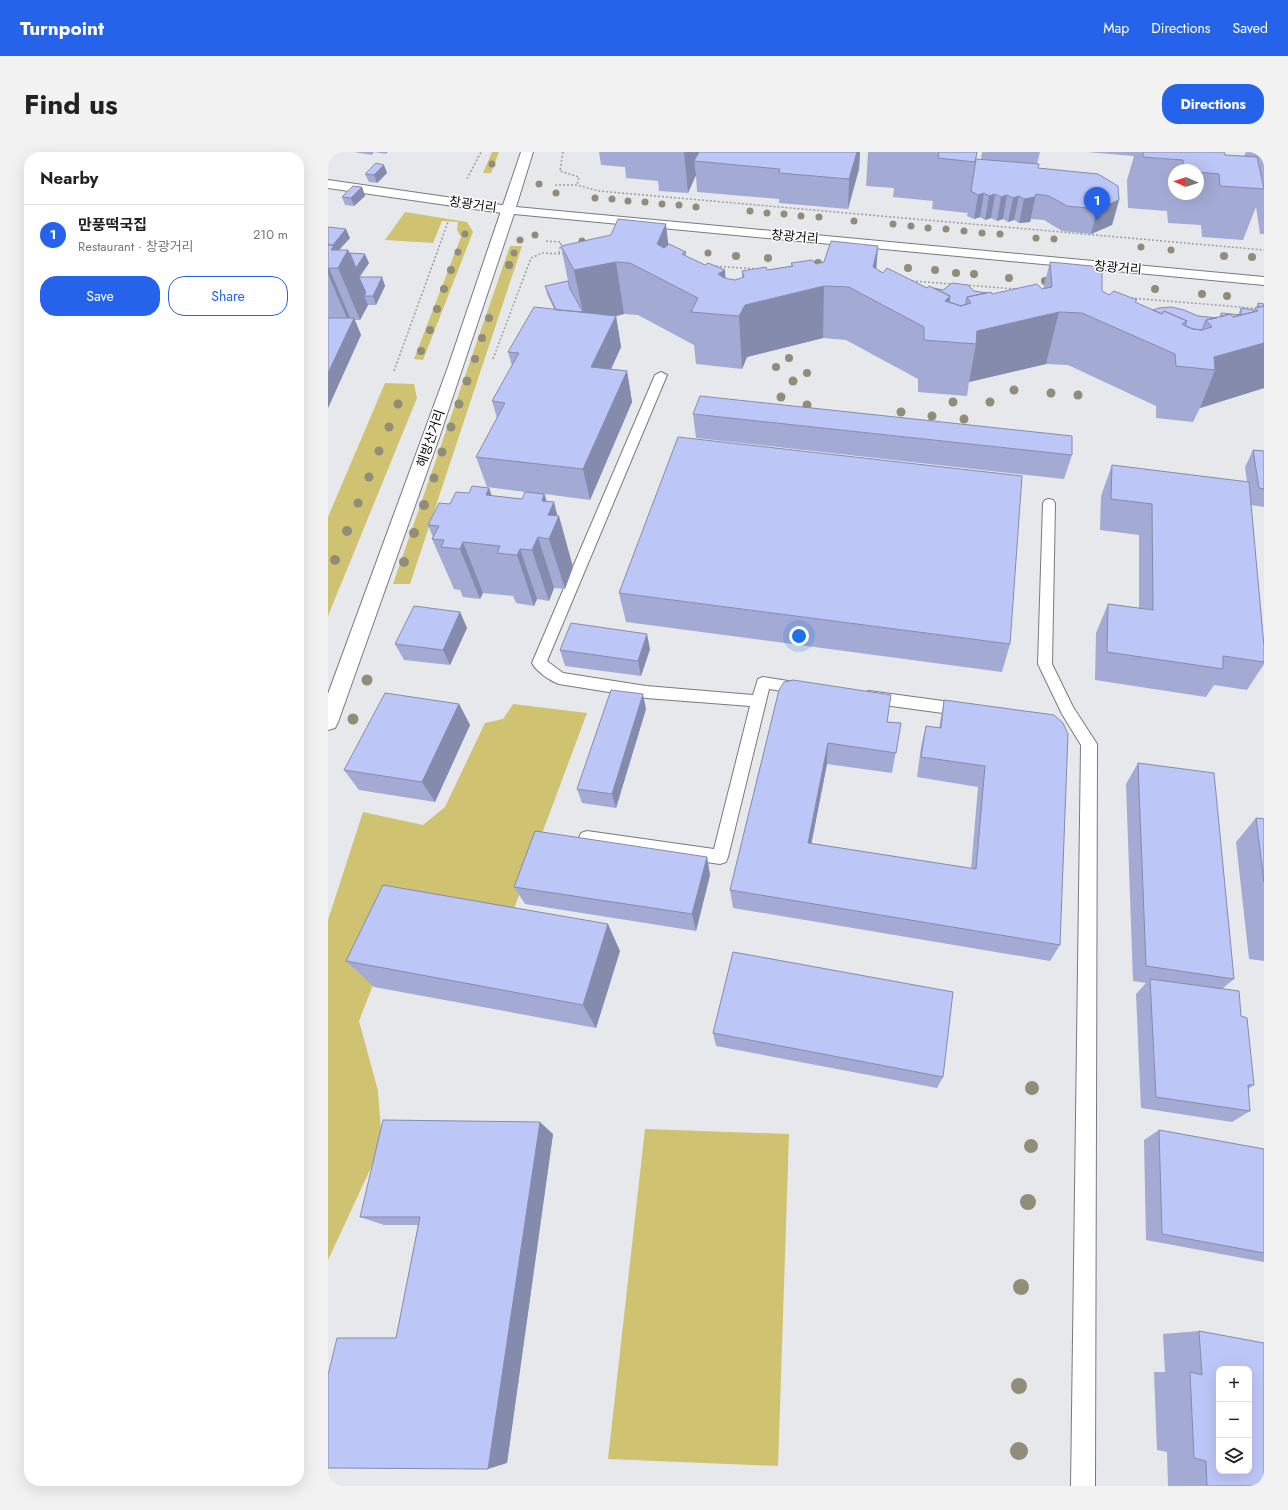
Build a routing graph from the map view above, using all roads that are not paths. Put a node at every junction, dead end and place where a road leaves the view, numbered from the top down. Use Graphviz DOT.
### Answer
graph roads {
  1 [pos="527,152"];
  2 [pos="328,184"];
  3 [pos="509,210"];
  4 [pos="1264,280"];
  5 [pos="661,375"];
  6 [pos="1049,503"];
  7 [pos="818,690"];
  8 [pos="857,696"];
  9 [pos="759,701"];
  10 [pos="983,713"];
  11 [pos="328,722"];
  12 [pos="587,838"];
  13 [pos="1083,1486"];
  1 -- 3 [label="main road, 해방산거리"];
  2 -- 3 [label="main road, 창광거리"];
  3 -- 4 [label="main road, 창광거리"];
  3 -- 11 [label="main road, 해방산거리"];
  5 -- 9 [label="lane"];
  6 -- 13 [label="lane"];
  7 -- 9 [label="lane"];
  8 -- 10 [label="lane"];
  9 -- 12 [label="lane"];
}
